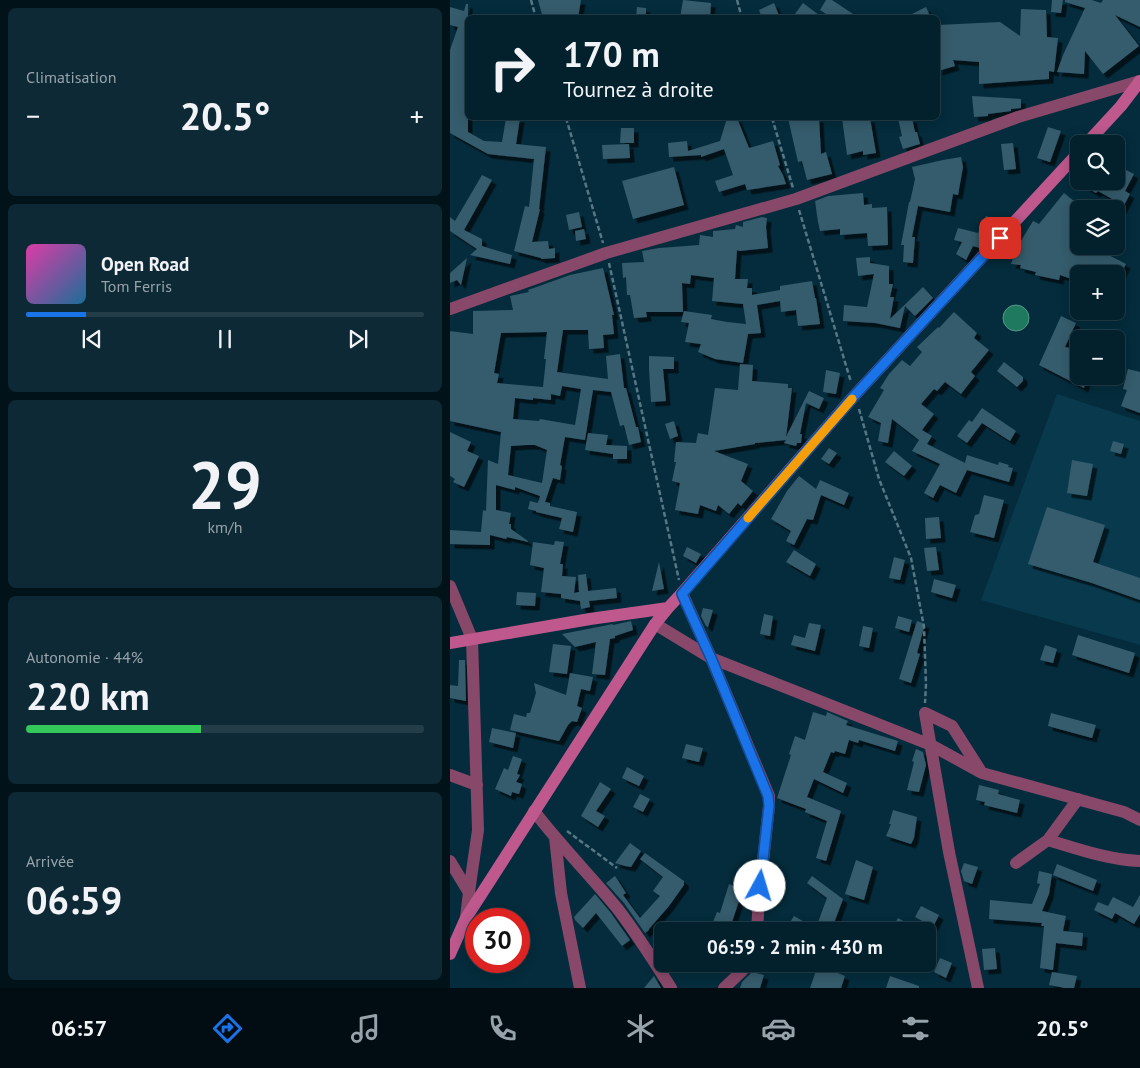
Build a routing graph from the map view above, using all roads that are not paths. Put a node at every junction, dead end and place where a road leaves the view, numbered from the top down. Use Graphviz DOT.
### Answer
graph roads {
  1 [pos="1140,81"];
  2 [pos="1094,135"];
  3 [pos="1070,162"];
  4 [pos="450,309"];
  5 [pos="450,586"];
  6 [pos="682,594"];
  7 [pos="668,608"];
  8 [pos="655,624"];
  9 [pos="472,639"];
  10 [pos="450,643"];
  11 [pos="711,658"];
  12 [pos="931,745"];
  13 [pos="982,773"];
  14 [pos="450,775"];
  15 [pos="477,785"];
  16 [pos="1078,799"];
  17 [pos="534,811"];
  18 [pos="1140,820"];
  19 [pos="552,834"];
  20 [pos="1048,840"];
  21 [pos="450,861"];
  22 [pos="1140,861"];
  23 [pos="1016,863"];
  24 [pos="468,890"];
  25 [pos="467,908"];
  26 [pos="472,908"];
  27 [pos="465,920"];
  28 [pos="758,922"];
  29 [pos="450,954"];
  30 [pos="741,972"];
  31 [pos="580,988"];
  32 [pos="671,988"];
  33 [pos="724,988"];
  34 [pos="978,988"];
  1 -- 2 [label="main road"];
  1 -- 4 [label="street"];
  3 -- 6 [label="main road"];
  5 -- 9 [label="street"];
  6 -- 7 [label="main road"];
  6 -- 11 [label="street"];
  7 -- 8 [label="main road"];
  7 -- 9 [label="main road"];
  8 -- 11 [label="street"];
  8 -- 17 [label="main road"];
  9 -- 10 [label="main road"];
  9 -- 15 [label="street"];
  11 -- 12 [label="street"];
  11 -- 28 [label="street"];
  12 -- 13 [label="street"];
  12 -- 13 [label="street"];
  12 -- 34 [label="street"];
  13 -- 16 [label="street"];
  14 -- 15 [label="street"];
  15 -- 24 [label="street"];
  16 -- 18 [label="street"];
  16 -- 20 [label="street"];
  17 -- 19 [label="street"];
  17 -- 26 [label="main road"];
  19 -- 31 [label="street"];
  19 -- 32 [label="street"];
  20 -- 22 [label="street"];
  20 -- 23 [label="street"];
  21 -- 24 [label="street"];
  24 -- 25 [label="street"];
  27 -- 29 [label="main road"];
  30 -- 33 [label="street"];
}
